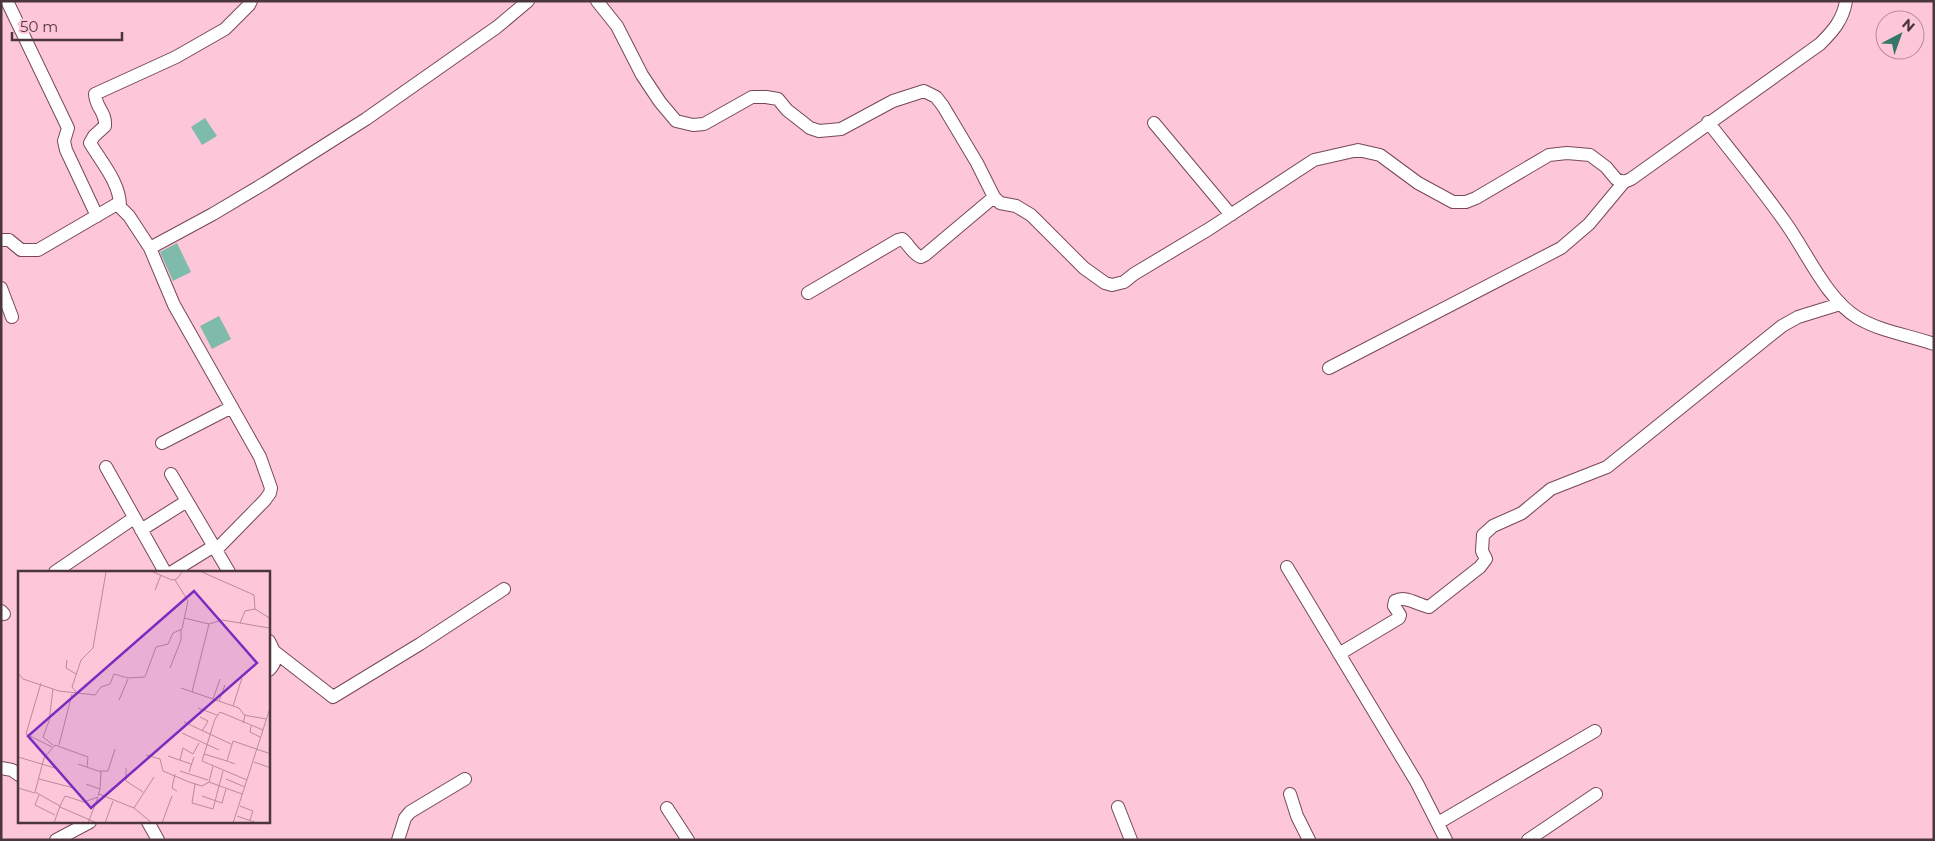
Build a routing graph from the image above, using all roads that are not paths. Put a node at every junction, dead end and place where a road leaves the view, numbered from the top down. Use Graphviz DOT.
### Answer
graph roads {
  1 [pos="7,1"];
  2 [pos="250,1"];
  3 [pos="528,1"];
  4 [pos="597,1"];
  5 [pos="1846,1"];
  6 [pos="1708,122"];
  7 [pos="1154,124"];
  8 [pos="1624,182"];
  9 [pos="994,197"];
  10 [pos="120,206"];
  11 [pos="1231,215"];
  12 [pos="97,216"];
  13 [pos="1,240"];
  14 [pos="150,248"];
  15 [pos="1,288"];
  16 [pos="808,293"];
  17 [pos="1840,304"];
  18 [pos="12,317"];
  19 [pos="1934,344"];
  20 [pos="1329,368"];
  21 [pos="232,407"];
  22 [pos="162,443"];
  23 [pos="106,467"];
  24 [pos="171,474"];
  25 [pos="187,501"];
  26 [pos="134,518"];
  27 [pos="141,530"];
  28 [pos="215,548"];
  29 [pos="1287,567"];
  30 [pos="56,571"];
  31 [pos="164,571"];
  32 [pos="174,571"];
  33 [pos="228,571"];
  34 [pos="504,589"];
  35 [pos="272,646"];
  36 [pos="1339,654"];
  37 [pos="270,669"];
  38 [pos="1595,731"];
  39 [pos="1,768"];
  40 [pos="18,774"];
  41 [pos="465,779"];
  42 [pos="1290,794"];
  43 [pos="1596,794"];
  44 [pos="1118,807"];
  45 [pos="667,808"];
  46 [pos="86,824"];
  47 [pos="149,824"];
  48 [pos="1438,824"];
  49 [pos="56,840"];
  50 [pos="158,840"];
  51 [pos="398,840"];
  52 [pos="688,840"];
  53 [pos="1131,840"];
  54 [pos="1309,840"];
  55 [pos="1446,840"];
  56 [pos="1528,840"];
  1 -- 12 [label="street"];
  2 -- 10 [label="street"];
  3 -- 14 [label="street"];
  4 -- 9 [label="street"];
  5 -- 6 [label="street"];
  6 -- 8 [label="street"];
  6 -- 17 [label="street"];
  7 -- 11 [label="street"];
  8 -- 11 [label="street"];
  8 -- 20 [label="street"];
  9 -- 11 [label="street"];
  9 -- 16 [label="street"];
  10 -- 12 [label="street"];
  10 -- 14 [label="street"];
  12 -- 13 [label="street"];
  14 -- 21 [label="street"];
  15 -- 18 [label="street"];
  17 -- 19 [label="street"];
  17 -- 36 [label="street"];
  21 -- 22 [label="street"];
  21 -- 28 [label="street"];
  23 -- 26 [label="street"];
  24 -- 25 [label="street"];
  25 -- 27 [label="street"];
  25 -- 28 [label="street"];
  26 -- 27 [label="street"];
  26 -- 30 [label="street"];
  27 -- 31 [label="street"];
  28 -- 32 [label="street"];
  28 -- 33 [label="street"];
  29 -- 36 [label="street"];
  34 -- 35 [label="street"];
  35 -- 37 [label="street"];
  36 -- 48 [label="street"];
  38 -- 48 [label="street"];
  39 -- 40 [label="street"];
  41 -- 51 [label="street"];
  42 -- 54 [label="street"];
  43 -- 56 [label="street"];
  44 -- 53 [label="street"];
  45 -- 52 [label="street"];
  46 -- 49 [label="street"];
  47 -- 50 [label="street"];
  48 -- 55 [label="street"];
}
